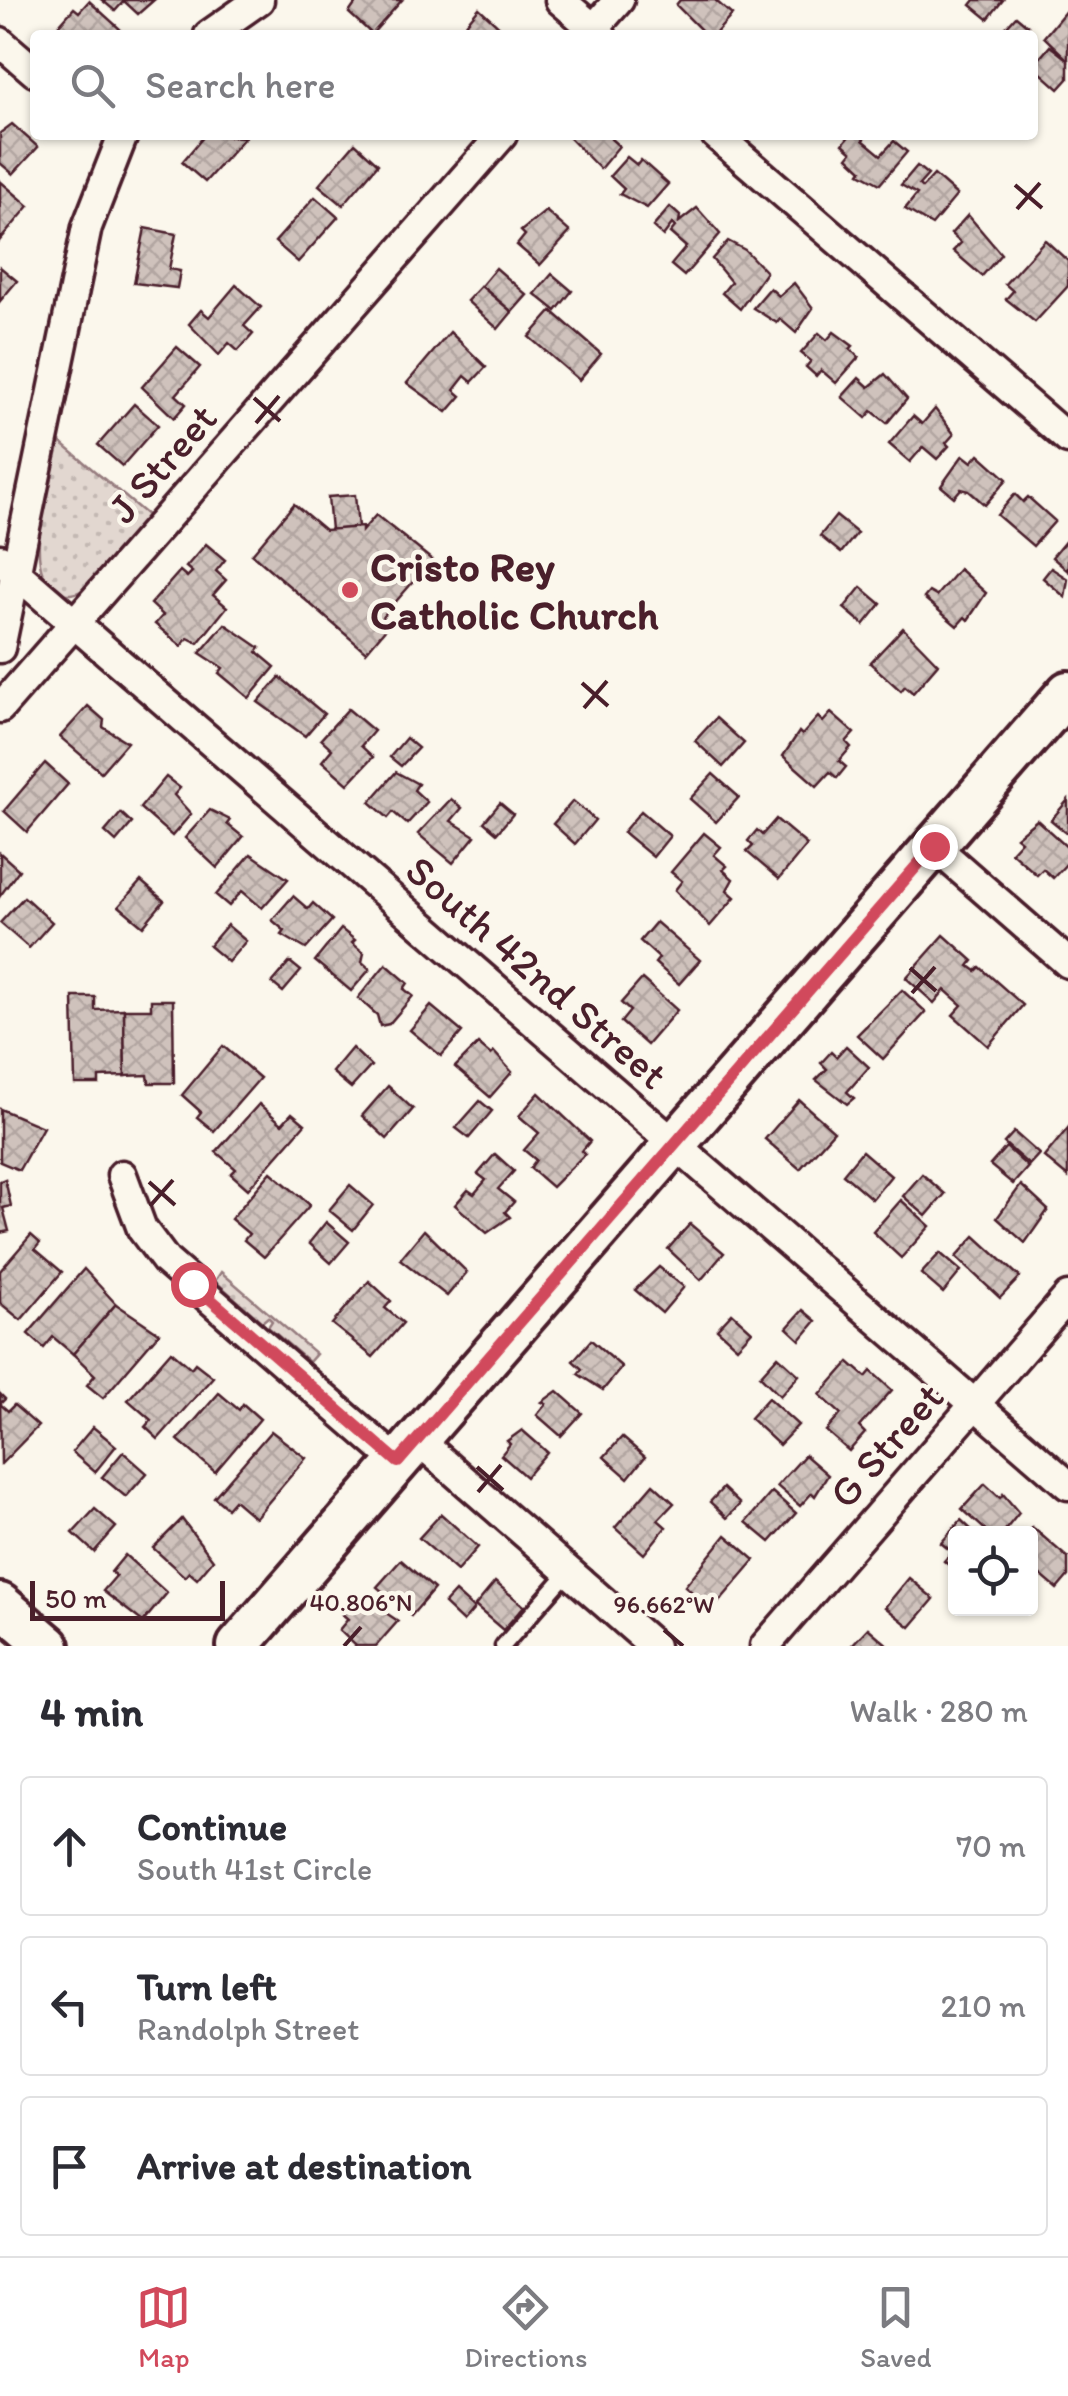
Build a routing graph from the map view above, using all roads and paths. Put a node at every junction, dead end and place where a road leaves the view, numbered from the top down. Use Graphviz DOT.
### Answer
graph roads {
  1 [pos="260,0"];
  2 [pos="560,0"];
  3 [pos="618,0"];
  4 [pos="216,30"];
  5 [pos="591,30"];
  6 [pos="596,30"];
  7 [pos="0,42"];
  8 [pos="30,68"];
  9 [pos="115,140"];
  10 [pos="498,140"];
  11 [pos="722,140"];
  12 [pos="1068,439"];
  13 [pos="9,566"];
  14 [pos="74,624"];
  15 [pos="0,648"];
  16 [pos="1068,692"];
  17 [pos="0,708"];
  18 [pos="934,846"];
  19 [pos="1068,963"];
  20 [pos="675,1142"];
  21 [pos="122,1175"];
  22 [pos="1068,1297"];
  23 [pos="976,1404"];
  24 [pos="408,1451"];
  25 [pos="1068,1485"];
  26 [pos="569,1571"];
  27 [pos="0,1604"];
  28 [pos="49,1646"];
  29 [pos="238,1646"];
  30 [pos="504,1646"];
  31 [pos="654,1646"];
  32 [pos="765,1646"];
  1 -- 4 [label="street"];
  2 -- 5 [label="street"];
  3 -- 6 [label="street"];
  7 -- 8 [label="street"];
  9 -- 13 [label="street"];
  10 -- 14 [label="street, J Street"];
  11 -- 12 [label="street"];
  13 -- 14 [label="street, South 42nd Street"];
  13 -- 15 [label="street"];
  14 -- 17 [label="street, J Street"];
  14 -- 20 [label="street, South 42nd Street"];
  16 -- 18 [label="main road"];
  18 -- 19 [label="street"];
  18 -- 20 [label="main road"];
  20 -- 23 [label="street, South 42nd Street"];
  20 -- 24 [label="main road"];
  21 -- 24 [label="street"];
  22 -- 23 [label="street, G Street"];
  23 -- 25 [label="street, South 42nd Street"];
  23 -- 32 [label="street, G Street"];
  24 -- 26 [label="street"];
  24 -- 29 [label="main road"];
  26 -- 30 [label="lane"];
  26 -- 31 [label="street"];
  27 -- 28 [label="main road"];
}
